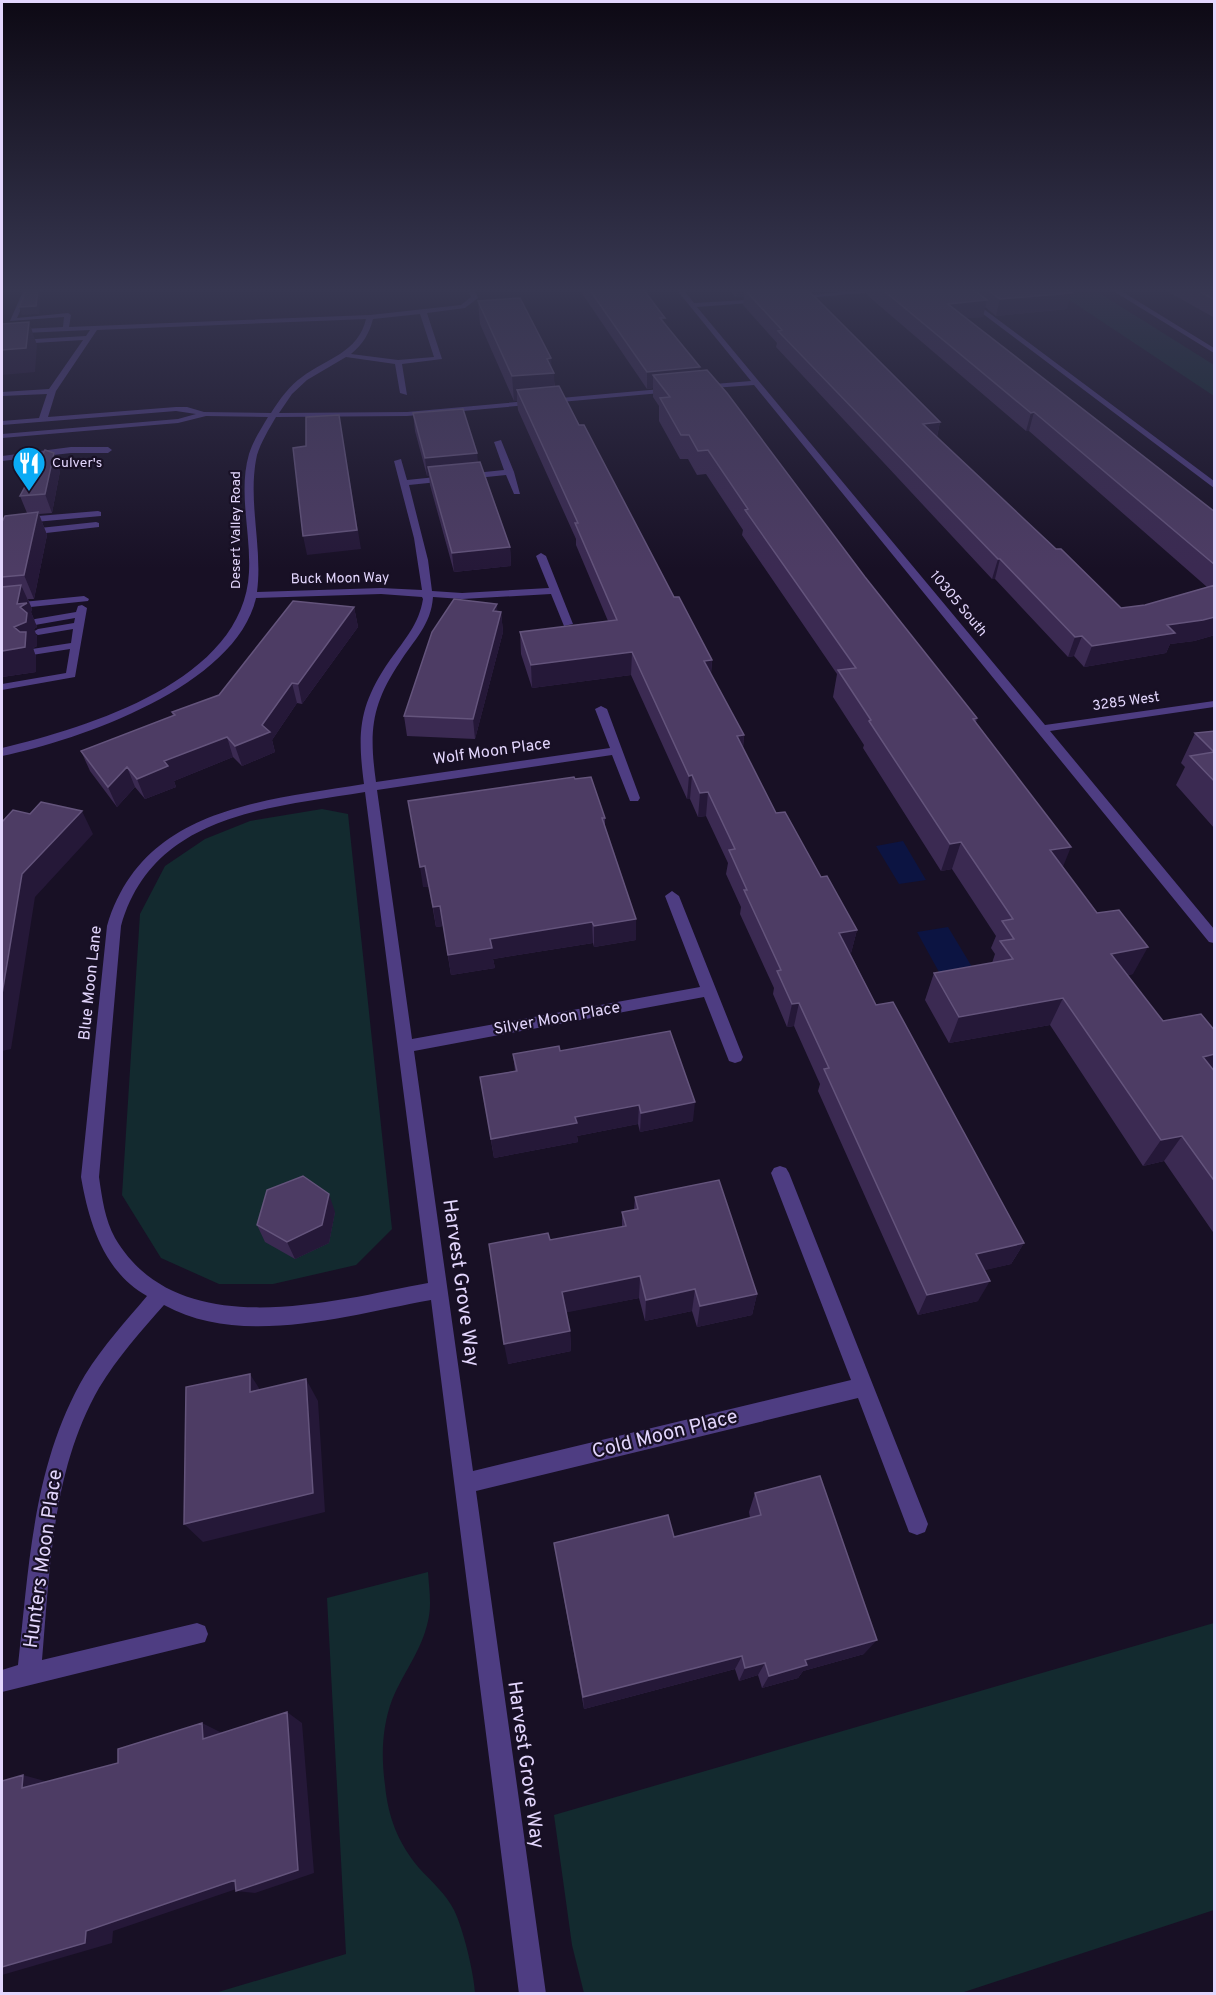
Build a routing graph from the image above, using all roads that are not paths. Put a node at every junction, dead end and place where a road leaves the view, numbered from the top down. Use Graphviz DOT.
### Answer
graph roads {
  1 [pos="58,382"];
  2 [pos="300,382"];
  3 [pos="402,382"];
  4 [pos="756,382"];
  5 [pos="1077,382"];
  6 [pos="687,389"];
  7 [pos="676,390"];
  8 [pos="52,391"];
  9 [pos="404,393"];
  10 [pos="2,394"];
  11 [pos="206,414"];
  12 [pos="274,415"];
  13 [pos="43,419"];
  14 [pos="2,423"];
  15 [pos="2,436"];
  16 [pos="498,442"];
  17 [pos="108,450"];
  18 [pos="2,459"];
  19 [pos="398,461"];
  20 [pos="510,472"];
  21 [pos="403,483"];
  22 [pos="1215,485"];
  23 [pos="517,492"];
  24 [pos="98,514"];
  25 [pos="2,522"];
  26 [pos="96,525"];
  27 [pos="2,534"];
  28 [pos="541,556"];
  29 [pos="555,591"];
  30 [pos="429,594"];
  31 [pos="252,595"];
  32 [pos="2,607"];
  33 [pos="80,621"];
  34 [pos="568,624"];
  35 [pos="2,687"];
  36 [pos="1215,704"];
  37 [pos="601,709"];
  38 [pos="1042,729"];
  39 [pos="617,751"];
  40 [pos="2,752"];
  41 [pos="371,785"];
  42 [pos="634,798"];
  43 [pos="672,896"];
  44 [pos="1215,938"];
  45 [pos="709,992"];
  46 [pos="406,1046"];
  47 [pos="735,1057"];
  48 [pos="780,1173"];
  49 [pos="439,1290"];
  50 [pos="160,1296"];
  51 [pos="864,1387"];
  52 [pos="465,1483"];
  53 [pos="917,1524"];
  54 [pos="197,1634"];
  55 [pos="29,1674"];
  56 [pos="2,1681"];
  57 [pos="533,1994"];
  1 -- 8 [label="street"];
  2 -- 12 [label="street, Desert Valley Road"];
  3 -- 9 [label="street"];
  4 -- 6 [label="street"];
  4 -- 38 [label="street, 10305 South"];
  5 -- 22 [label="street"];
  7 -- 12 [label="street"];
  8 -- 10 [label="street"];
  8 -- 13 [label="street"];
  11 -- 12 [label="street"];
  11 -- 13 [label="street"];
  11 -- 15 [label="street"];
  12 -- 31 [label="street, Desert Valley Road"];
  13 -- 14 [label="street"];
  16 -- 20 [label="street"];
  17 -- 18 [label="street"];
  19 -- 21 [label="street"];
  20 -- 21 [label="street"];
  20 -- 23 [label="street"];
  21 -- 30 [label="street"];
  24 -- 25 [label="street"];
  26 -- 27 [label="street"];
  28 -- 29 [label="street"];
  29 -- 30 [label="street, Buck Moon Way"];
  29 -- 34 [label="street"];
  30 -- 31 [label="street, Buck Moon Way"];
  30 -- 41 [label="street, Harvest Grove Way"];
  31 -- 40 [label="street, Desert Valley Road"];
  32 -- 33 [label="street"];
  33 -- 33 [label="street"];
  33 -- 35 [label="street"];
  36 -- 38 [label="street, 3285 West"];
  37 -- 39 [label="street"];
  38 -- 44 [label="street, 10305 South"];
  39 -- 41 [label="street, Wolf Moon Place"];
  39 -- 42 [label="street"];
  41 -- 46 [label="street, Harvest Grove Way"];
  41 -- 50 [label="street, Blue Moon Lane"];
  43 -- 45 [label="street"];
  45 -- 46 [label="street, Silver Moon Place"];
  45 -- 47 [label="street"];
  46 -- 49 [label="street, Harvest Grove Way"];
  48 -- 51 [label="street"];
  49 -- 50 [label="street, Blue Moon Lane"];
  49 -- 52 [label="street, Harvest Grove Way"];
  50 -- 55 [label="street, Hunters Moon Place"];
  51 -- 52 [label="street, Cold Moon Place"];
  51 -- 53 [label="street"];
  52 -- 57 [label="street, Harvest Grove Way"];
  54 -- 55 [label="street, Hunters Moon Place"];
  55 -- 56 [label="street, Hunters Moon Place"];
}
